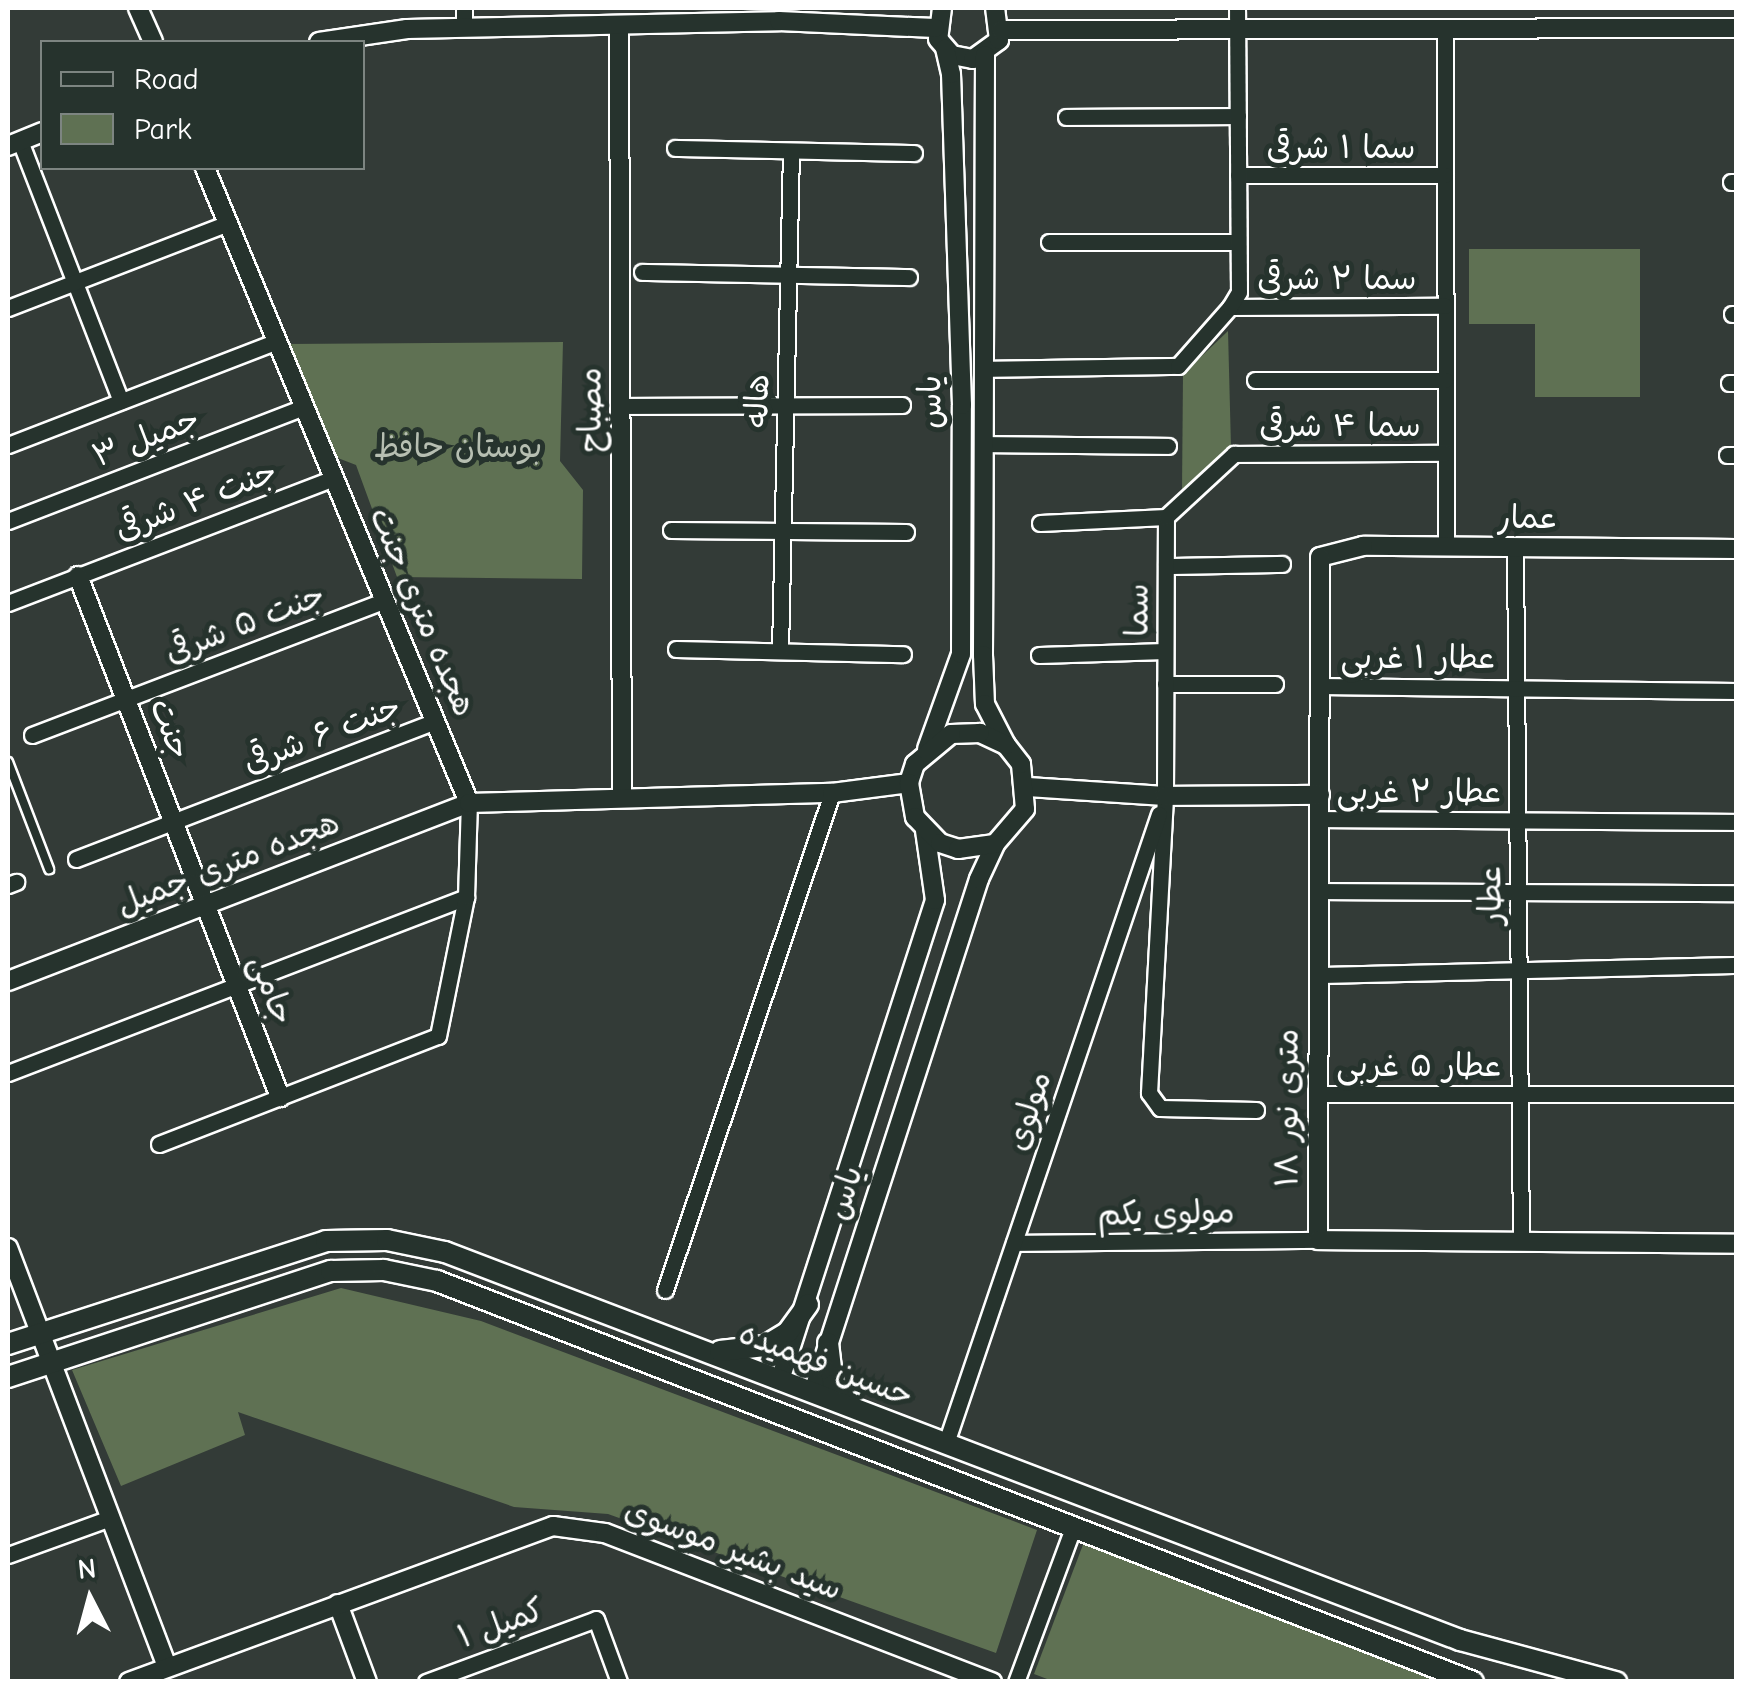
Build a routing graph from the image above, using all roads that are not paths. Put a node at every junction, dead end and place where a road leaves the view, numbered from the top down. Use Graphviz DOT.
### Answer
graph roads {
  1 [pos="138,8"];
  2 [pos="464,8"];
  3 [pos="942,8"];
  4 [pos="996,8"];
  5 [pos="1238,8"];
  6 [pos="779,14"];
  7 [pos="619,25"];
  8 [pos="464,28"];
  9 [pos="936,28"];
  10 [pos="1736,28"];
  11 [pos="1238,29"];
  12 [pos="1445,29"];
  13 [pos="1001,30"];
  14 [pos="151,40"];
  15 [pos="333,40"];
  16 [pos="944,50"];
  17 [pos="985,55"];
  18 [pos="1238,116"];
  19 [pos="1066,117"];
  20 [pos="40,133"];
  21 [pos="14,143"];
  22 [pos="675,148"];
  23 [pos="791,152"];
  24 [pos="914,153"];
  25 [pos="205,170"];
  26 [pos="1445,175"];
  27 [pos="1238,176"];
  28 [pos="228,223"];
  29 [pos="1049,242"];
  30 [pos="1238,242"];
  31 [pos="642,272"];
  32 [pos="788,273"];
  33 [pos="909,276"];
  34 [pos="75,282"];
  35 [pos="1446,306"];
  36 [pos="1230,307"];
  37 [pos="8,308"];
  38 [pos="277,342"];
  39 [pos="984,368"];
  40 [pos="1254,380"];
  41 [pos="1446,380"];
  42 [pos="121,401"];
  43 [pos="786,405"];
  44 [pos="902,405"];
  45 [pos="620,406"];
  46 [pos="304,407"];
  47 [pos="984,444"];
  48 [pos="8,445"];
  49 [pos="1168,446"];
  50 [pos="1446,453"];
  51 [pos="334,478"];
  52 [pos="1166,517"];
  53 [pos="8,521"];
  54 [pos="1040,523"];
  55 [pos="672,530"];
  56 [pos="783,530"];
  57 [pos="906,532"];
  58 [pos="1446,547"];
  59 [pos="1515,548"];
  60 [pos="1736,550"];
  61 [pos="1320,557"];
  62 [pos="1282,564"];
  63 [pos="1166,566"];
  64 [pos="78,576"];
  65 [pos="385,600"];
  66 [pos="8,602"];
  67 [pos="676,649"];
  68 [pos="780,651"];
  69 [pos="1166,651"];
  70 [pos="903,654"];
  71 [pos="1039,655"];
  72 [pos="1166,684"];
  73 [pos="1275,684"];
  74 [pos="1516,685"];
  75 [pos="1320,686"];
  76 [pos="1736,691"];
  77 [pos="126,699"];
  78 [pos="435,721"];
  79 [pos="32,735"];
  80 [pos="1006,745"];
  81 [pos="927,749"];
  82 [pos="8,762"];
  83 [pos="910,783"];
  84 [pos="1028,787"];
  85 [pos="832,793"];
  86 [pos="622,794"];
  87 [pos="1320,795"];
  88 [pos="1165,796"];
  89 [pos="469,804"];
  90 [pos="1320,819"];
  91 [pos="1517,820"];
  92 [pos="173,821"];
  93 [pos="1736,822"];
  94 [pos="924,831"];
  95 [pos="996,844"];
  96 [pos="76,859"];
  97 [pos="48,869"];
  98 [pos="1319,891"];
  99 [pos="1518,892"];
  100 [pos="1736,893"];
  101 [pos="466,897"];
  102 [pos="206,905"];
  103 [pos="1736,965"];
  104 [pos="1519,967"];
  105 [pos="1319,975"];
  106 [pos="8,981"];
  107 [pos="236,985"];
  108 [pos="8,1073"];
  109 [pos="1520,1093"];
  110 [pos="1318,1094"];
  111 [pos="1736,1094"];
  112 [pos="280,1097"];
  113 [pos="1256,1110"];
  114 [pos="158,1144"];
  115 [pos="1318,1240"];
  116 [pos="1014,1242"];
  117 [pos="1521,1242"];
  118 [pos="1736,1244"];
  119 [pos="8,1248"];
  120 [pos="664,1290"];
  121 [pos="808,1304"];
  122 [pos="39,1331"];
  123 [pos="828,1343"];
  124 [pos="8,1344"];
  125 [pos="700,1349"];
  126 [pos="50,1360"];
  127 [pos="8,1377"];
  128 [pos="780,1380"];
  129 [pos="812,1392"];
  130 [pos="771,1406"];
  131 [pos="864,1412"];
  132 [pos="802,1420"];
  133 [pos="946,1443"];
  134 [pos="110,1518"];
  135 [pos="1074,1525"];
  136 [pos="8,1554"];
  137 [pos="338,1604"];
  138 [pos="170,1674"];
  139 [pos="129,1682"];
  140 [pos="367,1682"];
  141 [pos="426,1682"];
  142 [pos="619,1682"];
  143 [pos="992,1682"];
  144 [pos="1016,1682"];
  145 [pos="1474,1682"];
  146 [pos="1616,1682"];
  1 -- 14 [label="street"];
  2 -- 8 [label="street"];
  3 -- 9 [label="street"];
  4 -- 13 [label="street"];
  5 -- 11 [label="street"];
  6 -- 7 [label="street"];
  6 -- 9 [label="street"];
  7 -- 8 [label="street"];
  7 -- 45 [label="street, مصباح"];
  8 -- 15 [label="street"];
  9 -- 16 [label="street, یاس"];
  10 -- 12 [label="street"];
  11 -- 12 [label="street"];
  11 -- 13 [label="street"];
  11 -- 18 [label="street"];
  12 -- 26 [label="street"];
  13 -- 17 [label="street"];
  16 -- 17 [label="street"];
  16 -- 81 [label="street, یاس"];
  17 -- 39 [label="street, یاس"];
  18 -- 19 [label="street"];
  18 -- 27 [label="street"];
  20 -- 21 [label="street"];
  21 -- 34 [label="street"];
  22 -- 23 [label="street"];
  23 -- 24 [label="street"];
  23 -- 32 [label="street, هاله"];
  25 -- 28 [label="street, هجده متری جنت"];
  26 -- 27 [label="street, سما ۱ شرقی"];
  26 -- 35 [label="street"];
  27 -- 30 [label="street"];
  28 -- 34 [label="street"];
  28 -- 38 [label="street, هجده متری جنت"];
  29 -- 30 [label="street"];
  30 -- 36 [label="street"];
  31 -- 32 [label="street"];
  32 -- 33 [label="street"];
  32 -- 43 [label="street, هاله"];
  34 -- 37 [label="street"];
  34 -- 42 [label="street"];
  35 -- 36 [label="street, سما ۲ شرقی"];
  35 -- 41 [label="street"];
  36 -- 39 [label="street"];
  38 -- 42 [label="street"];
  38 -- 46 [label="street, هجده متری جنت"];
  39 -- 47 [label="street, یاس"];
  40 -- 41 [label="street"];
  41 -- 50 [label="street"];
  42 -- 48 [label="street"];
  43 -- 44 [label="street"];
  43 -- 45 [label="street"];
  43 -- 56 [label="street, هاله"];
  45 -- 86 [label="street, مصباح"];
  46 -- 51 [label="street, هجده متری جنت"];
  46 -- 53 [label="street, جمیل ۳"];
  47 -- 49 [label="street"];
  47 -- 80 [label="street, یاس"];
  50 -- 52 [label="street, سما ۴ شرقی"];
  50 -- 58 [label="street"];
  51 -- 64 [label="street, جنت ۴ شرقی"];
  51 -- 65 [label="street, هجده متری جنت"];
  52 -- 54 [label="street"];
  52 -- 63 [label="street, سما"];
  55 -- 56 [label="street"];
  56 -- 57 [label="street"];
  56 -- 68 [label="street, هاله"];
  58 -- 59 [label="street, عمار"];
  58 -- 61 [label="street, عمار"];
  59 -- 60 [label="street, عمار"];
  59 -- 74 [label="street, عطار"];
  61 -- 75 [label="street, ۱۸ متری نور"];
  62 -- 63 [label="street"];
  63 -- 69 [label="street, سما"];
  64 -- 66 [label="street, جنت ۴ شرقی"];
  64 -- 77 [label="street, جنت"];
  65 -- 77 [label="street, جنت ۵ شرقی"];
  65 -- 78 [label="street, هجده متری جنت"];
  67 -- 68 [label="street"];
  68 -- 70 [label="street"];
  69 -- 71 [label="street"];
  69 -- 72 [label="street, سما"];
  72 -- 73 [label="street"];
  72 -- 88 [label="street, سما"];
  74 -- 75 [label="street, عطار ۱ غربی"];
  74 -- 76 [label="street, عطار ۱ غربی"];
  74 -- 91 [label="street, عطار"];
  75 -- 87 [label="street, ۱۸ متری نور"];
  77 -- 79 [label="street, جنت ۵ شرقی"];
  77 -- 92 [label="street, جنت"];
  78 -- 89 [label="street, هجده متری جنت"];
  78 -- 92 [label="street, جنت ۶ شرقی"];
  80 -- 81 [label="street"];
  80 -- 84 [label="street"];
  81 -- 83 [label="street"];
  82 -- 97 [label="lane"];
  83 -- 85 [label="street"];
  83 -- 94 [label="street"];
  84 -- 88 [label="street"];
  84 -- 95 [label="street"];
  85 -- 86 [label="street"];
  85 -- 120 [label="street"];
  86 -- 89 [label="street"];
  87 -- 88 [label="street"];
  87 -- 90 [label="street, ۱۸ متری نور"];
  88 -- 113 [label="street, سما"];
  88 -- 116 [label="street, مولوی"];
  89 -- 101 [label="street"];
  89 -- 102 [label="street, هجده متری جمیل"];
  90 -- 91 [label="street, عطار ۲ غربی"];
  90 -- 98 [label="street, ۱۸ متری نور"];
  91 -- 93 [label="street, عطار ۲ غربی"];
  91 -- 99 [label="street, عطار"];
  92 -- 96 [label="street, جنت ۶ شرقی"];
  92 -- 102 [label="street, جنت"];
  94 -- 95 [label="street"];
  94 -- 121 [label="street, یاس"];
  95 -- 123 [label="street, یاس"];
  98 -- 99 [label="street"];
  98 -- 105 [label="street, ۱۸ متری نور"];
  99 -- 100 [label="street"];
  99 -- 104 [label="street, عطار"];
  101 -- 107 [label="street"];
  101 -- 112 [label="street"];
  102 -- 106 [label="street, هجده متری جمیل"];
  102 -- 107 [label="street, جامی"];
  103 -- 104 [label="street"];
  104 -- 105 [label="street"];
  104 -- 109 [label="street, عطار"];
  105 -- 110 [label="street, ۱۸ متری نور"];
  107 -- 108 [label="street"];
  107 -- 112 [label="street, جامی"];
  109 -- 110 [label="street, عطار ۵ غربی"];
  109 -- 111 [label="street, عطار ۵ غربی"];
  109 -- 117 [label="street, عطار"];
  110 -- 115 [label="street, ۱۸ متری نور"];
  112 -- 114 [label="street"];
  115 -- 116 [label="street, مولوی یکم"];
  115 -- 117 [label="street"];
  116 -- 133 [label="street, مولوی"];
  117 -- 118 [label="street"];
  119 -- 122 [label="street"];
  121 -- 125 [label="main road"];
  121 -- 128 [label="street, یاس"];
  122 -- 124 [label="main road, حسین فهمیده"];
  122 -- 125 [label="main road, حسین فهمیده"];
  122 -- 126 [label="street"];
  123 -- 129 [label="street, یاس"];
  123 -- 131 [label="main road"];
  125 -- 128 [label="main road, حسین فهمیده"];
  126 -- 127 [label="main road, حسین فهمیده"];
  126 -- 130 [label="main road, حسین فهمیده"];
  126 -- 134 [label="street"];
  128 -- 129 [label="main road, حسین فهمیده"];
  128 -- 130 [label="main road"];
  129 -- 131 [label="main road, حسین فهمیده"];
  129 -- 132 [label="main road"];
  130 -- 132 [label="main road, حسین فهمیده"];
  131 -- 133 [label="main road, حسین فهمیده"];
  132 -- 135 [label="main road, حسین فهمیده"];
  133 -- 146 [label="main road, حسین فهمیده"];
  134 -- 136 [label="street"];
  134 -- 138 [label="street"];
  135 -- 144 [label="street"];
  135 -- 145 [label="main road, حسین فهمیده"];
  137 -- 138 [label="street, سید بشیر موسوی"];
  137 -- 140 [label="street"];
  137 -- 143 [label="street, سید بشیر موسوی"];
  138 -- 139 [label="street, سید بشیر موسوی"];
  141 -- 142 [label="street, کمیل ۱"];
}
